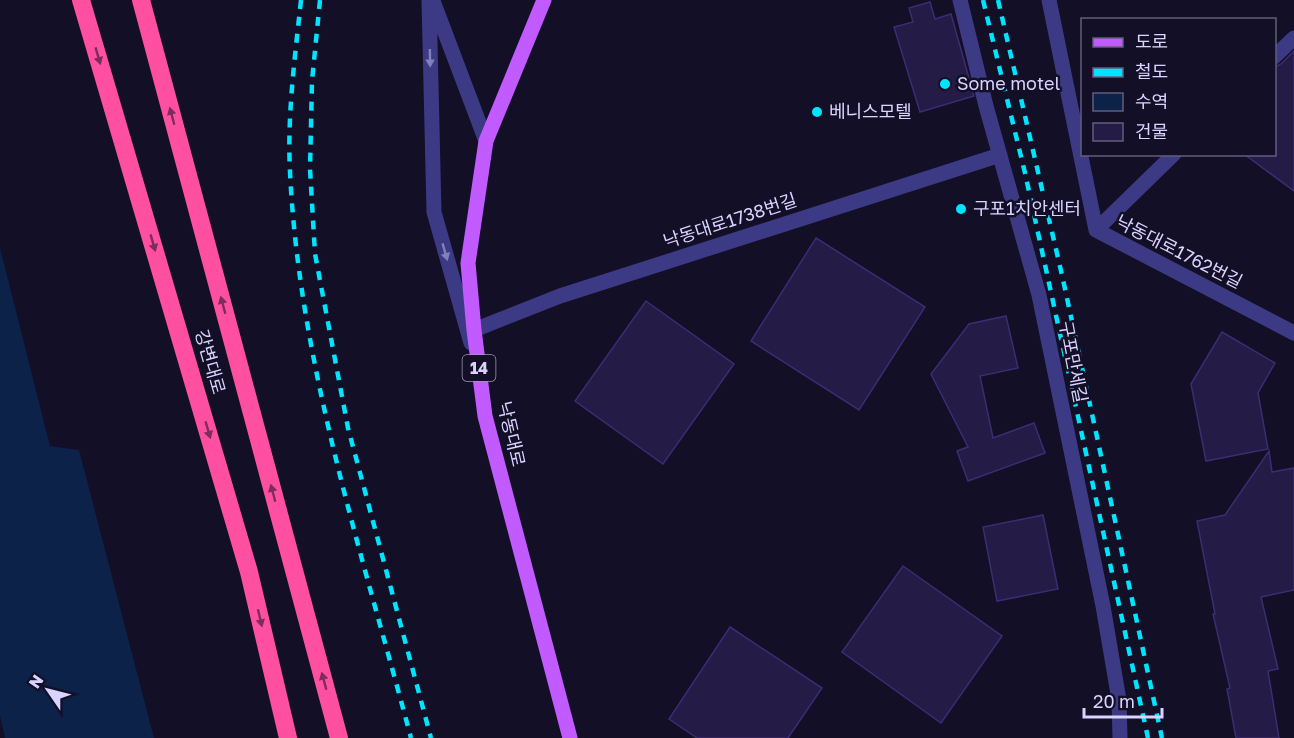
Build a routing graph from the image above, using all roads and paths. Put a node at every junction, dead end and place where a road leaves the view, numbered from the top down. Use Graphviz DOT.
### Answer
graph roads {
  1 [pos="81,0"];
  2 [pos="141,0"];
  3 [pos="431,0"];
  4 [pos="544,0"];
  5 [pos="960,0"];
  6 [pos="1049,0"];
  7 [pos="1294,38"];
  8 [pos="1276,56"];
  9 [pos="486,141"];
  10 [pos="1000,155"];
  11 [pos="1172,156"];
  12 [pos="1096,230"];
  13 [pos="474,330"];
  14 [pos="1294,333"];
  15 [pos="479,370"];
  16 [pos="288,738"];
  17 [pos="339,738"];
  18 [pos="570,738"];
  19 [pos="1120,738"];
  1 -- 16 [label="highway, 강변대로, one-way"];
  17 -- 2 [label="highway, 강변대로, one-way"];
  3 -- 9 [label="street"];
  3 -- 15 [label="street, one-way"];
  4 -- 9 [label="main road, 낙동대로 / 14"];
  5 -- 10 [label="street, 구포만세길"];
  6 -- 12 [label="street, 낙동대로1762번길"];
  7 -- 8 [label="street"];
  9 -- 13 [label="main road, 낙동대로 / 14"];
  10 -- 13 [label="street, 낙동대로1738번길"];
  10 -- 19 [label="street, 구포만세길"];
  11 -- 12 [label="street"];
  12 -- 14 [label="street, 낙동대로1762번길"];
  13 -- 15 [label="main road, 낙동대로 / 14"];
  15 -- 18 [label="main road, 낙동대로 / 14"];
}
